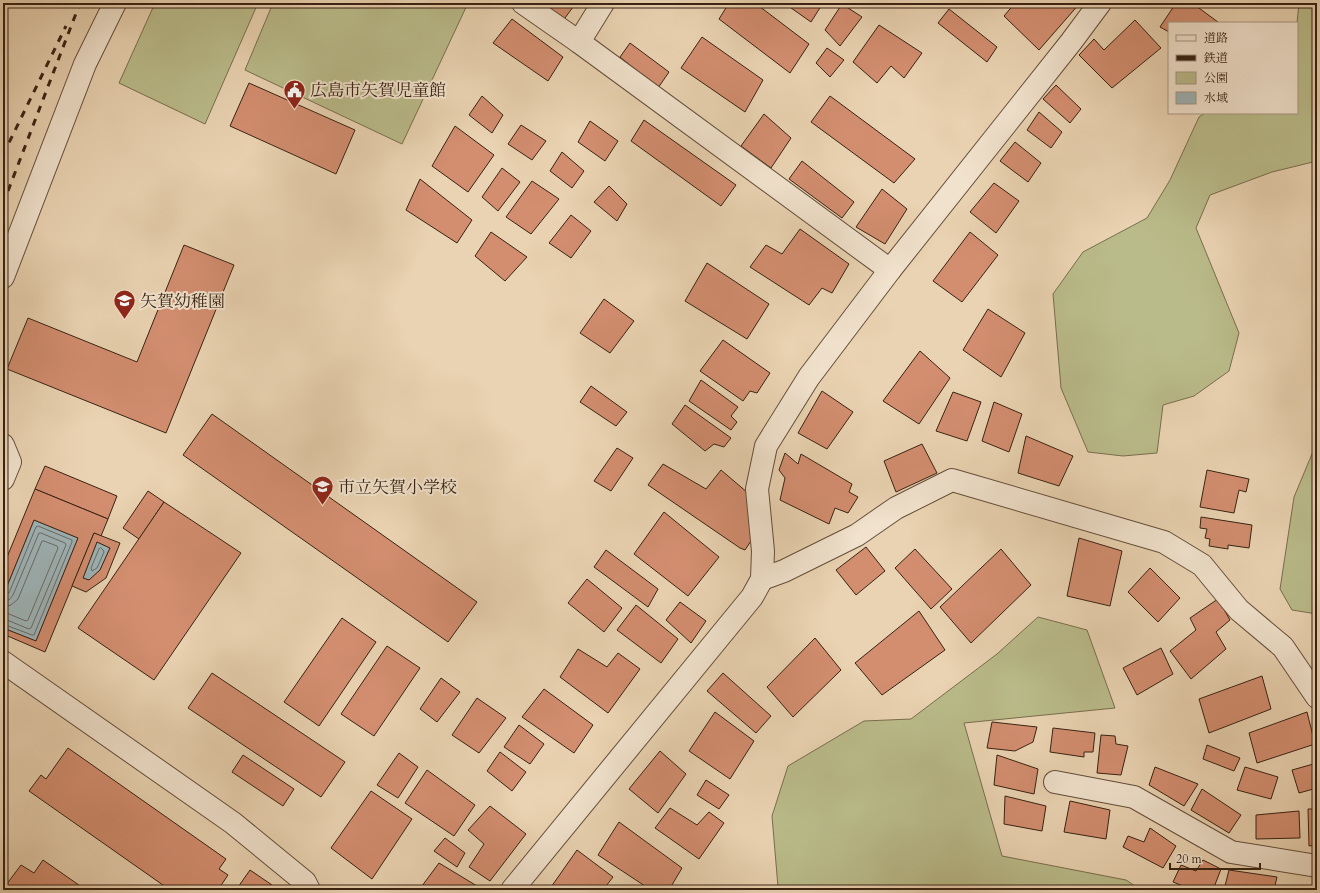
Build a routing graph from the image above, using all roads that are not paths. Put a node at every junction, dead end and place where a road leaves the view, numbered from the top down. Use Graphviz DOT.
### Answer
graph roads {
  1 [pos="115,3"];
  2 [pos="522,3"];
  3 [pos="603,3"];
  4 [pos="1100,3"];
  5 [pos="580,42"];
  6 [pos="890,270"];
  7 [pos="3,277"];
  8 [pos="3,445"];
  9 [pos="3,479"];
  10 [pos="762,579"];
  11 [pos="3,662"];
  12 [pos="1317,697"];
  13 [pos="1055,782"];
  14 [pos="1317,866"];
  15 [pos="309,890"];
  16 [pos="512,890"];
  1 -- 7 [label="street"];
  2 -- 5 [label="street"];
  3 -- 5 [label="street"];
  4 -- 6 [label="street"];
  5 -- 6 [label="street"];
  6 -- 10 [label="street"];
  8 -- 9 [label="street"];
  10 -- 12 [label="street"];
  10 -- 16 [label="street"];
  11 -- 15 [label="street"];
  13 -- 14 [label="street"];
}
